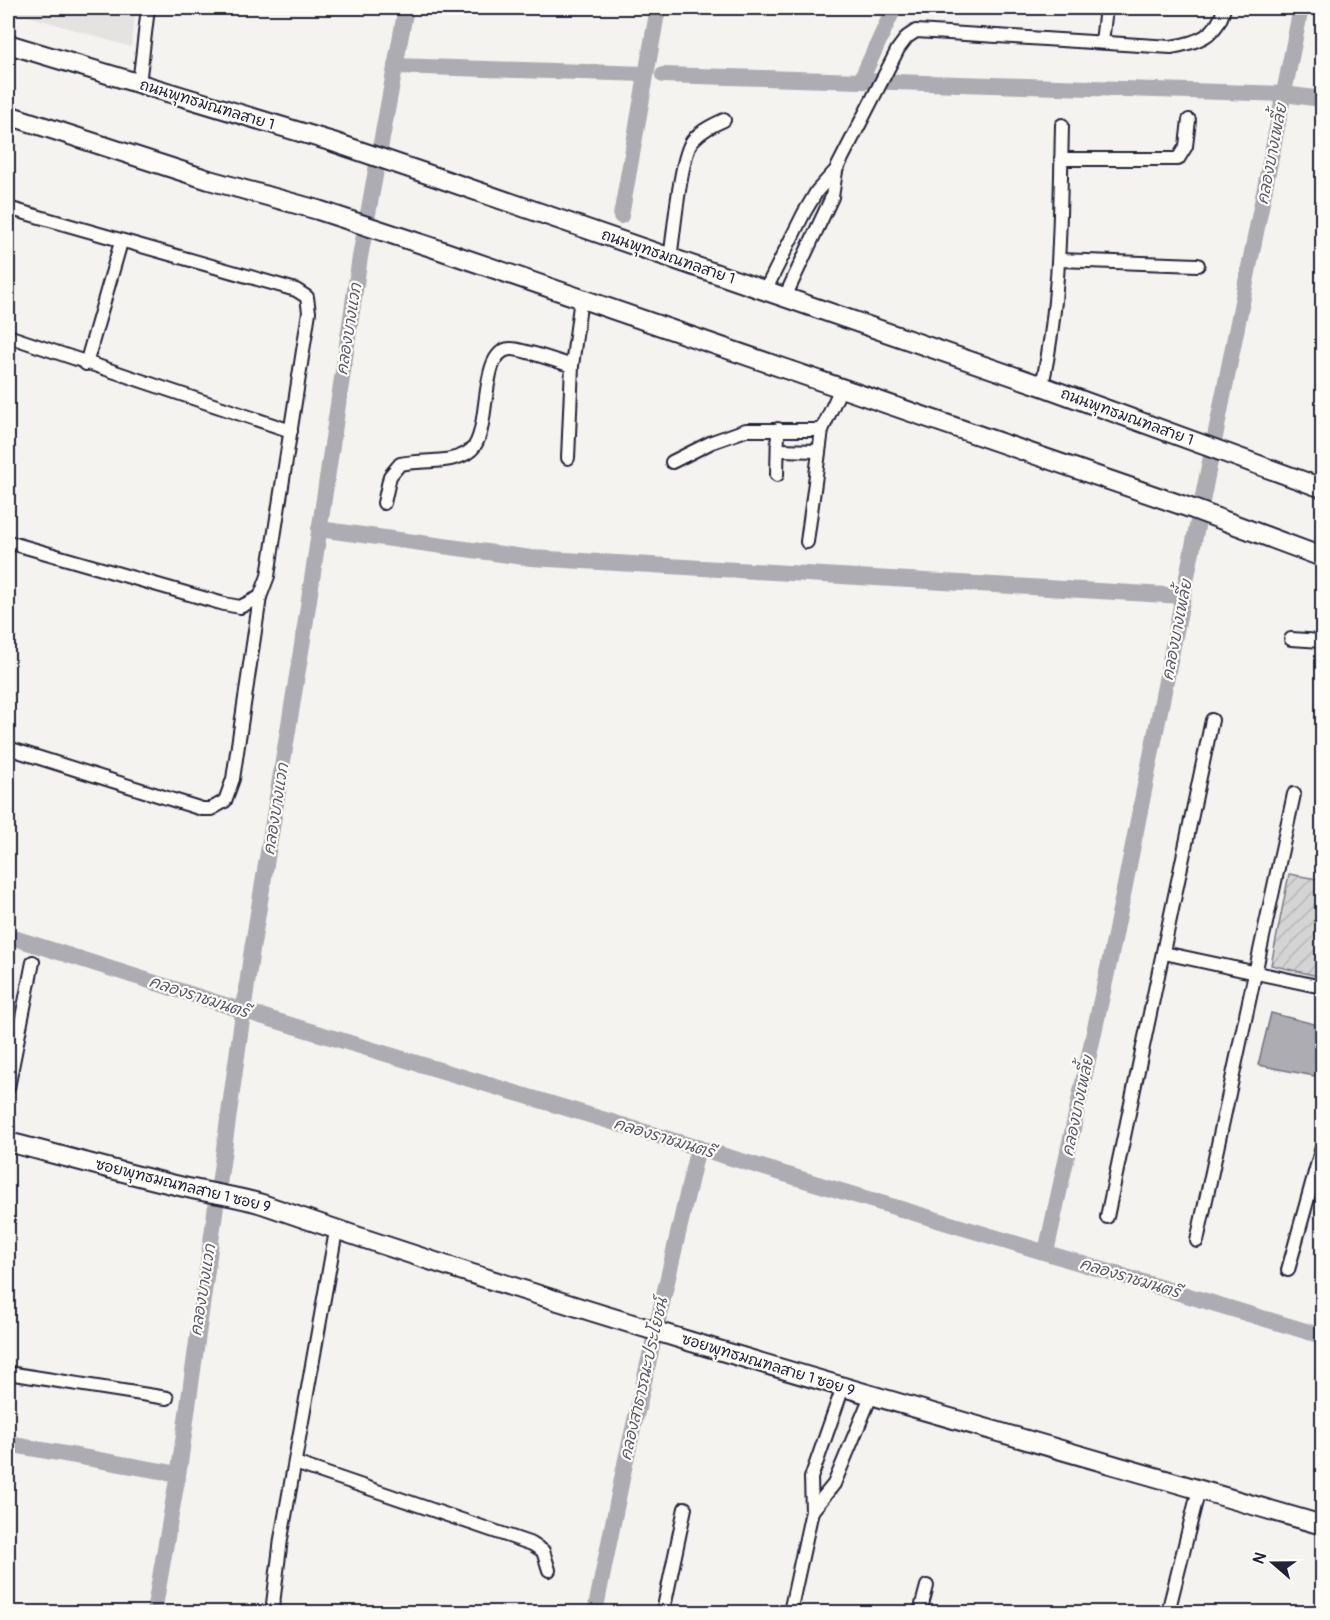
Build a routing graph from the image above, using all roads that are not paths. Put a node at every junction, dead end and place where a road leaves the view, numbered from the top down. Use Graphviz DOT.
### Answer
graph roads {
  1 [pos="148,8"];
  2 [pos="1106,8"];
  3 [pos="1224,8"];
  4 [pos="1102,42"];
  5 [pos="8,44"];
  6 [pos="139,84"];
  7 [pos="9,120"];
  8 [pos="724,120"];
  9 [pos="1189,120"];
  10 [pos="1062,125"];
  11 [pos="1061,159"];
  12 [pos="836,170"];
  13 [pos="8,208"];
  14 [pos="121,242"];
  15 [pos="670,258"];
  16 [pos="1059,260"];
  17 [pos="1198,264"];
  18 [pos="765,291"];
  19 [pos="785,297"];
  20 [pos="580,298"];
  21 [pos="8,336"];
  22 [pos="86,364"];
  23 [pos="572,366"];
  24 [pos="1042,386"];
  25 [pos="841,388"];
  26 [pos="778,429"];
  27 [pos="822,430"];
  28 [pos="291,431"];
  29 [pos="778,450"];
  30 [pos="819,451"];
  31 [pos="568,458"];
  32 [pos="672,462"];
  33 [pos="777,475"];
  34 [pos="1323,488"];
  35 [pos="384,503"];
  36 [pos="8,542"];
  37 [pos="807,542"];
  38 [pos="1323,557"];
  39 [pos="260,597"];
  40 [pos="1291,639"];
  41 [pos="1323,641"];
  42 [pos="1212,720"];
  43 [pos="8,748"];
  44 [pos="1294,794"];
  45 [pos="1164,953"];
  46 [pos="33,962"];
  47 [pos="1255,973"];
  48 [pos="1323,987"];
  49 [pos="8,1088"];
  50 [pos="8,1142"];
  51 [pos="1323,1147"];
  52 [pos="1107,1217"];
  53 [pos="336,1231"];
  54 [pos="1197,1241"];
  55 [pos="1288,1270"];
  56 [pos="8,1372"];
  57 [pos="843,1387"];
  58 [pos="871,1396"];
  59 [pos="167,1398"];
  60 [pos="295,1463"];
  61 [pos="1199,1489"];
  62 [pos="685,1508"];
  63 [pos="812,1510"];
  64 [pos="1323,1525"];
  65 [pos="549,1570"];
  66 [pos="927,1586"];
  67 [pos="275,1611"];
  68 [pos="663,1612"];
  69 [pos="790,1612"];
  70 [pos="920,1612"];
  71 [pos="1168,1612"];
  1 -- 6 [label="street"];
  2 -- 4 [label="street"];
  3 -- 4 [label="street"];
  4 -- 12 [label="street"];
  5 -- 6 [label="main road, ถนนพุทธมณฑลสาย 1"];
  6 -- 15 [label="main road, ถนนพุทธมณฑลสาย 1"];
  7 -- 20 [label="main road"];
  8 -- 15 [label="street"];
  9 -- 11 [label="street"];
  10 -- 11 [label="street"];
  11 -- 16 [label="street"];
  12 -- 18 [label="street"];
  12 -- 19 [label="street"];
  13 -- 14 [label="street"];
  14 -- 22 [label="street"];
  14 -- 28 [label="street"];
  15 -- 18 [label="main road, ถนนพุทธมณฑลสาย 1"];
  16 -- 17 [label="street"];
  16 -- 24 [label="street"];
  18 -- 19 [label="main road, ถนนพุทธมณฑลสาย 1"];
  19 -- 24 [label="main road, ถนนพุทธมณฑลสาย 1"];
  20 -- 23 [label="street"];
  20 -- 25 [label="main road"];
  21 -- 22 [label="street"];
  22 -- 28 [label="street"];
  23 -- 31 [label="street"];
  23 -- 35 [label="street"];
  24 -- 34 [label="main road, ถนนพุทธมณฑลสาย 1"];
  25 -- 27 [label="street"];
  25 -- 38 [label="main road"];
  26 -- 27 [label="street"];
  26 -- 29 [label="street"];
  26 -- 32 [label="street"];
  27 -- 30 [label="street"];
  28 -- 39 [label="street"];
  29 -- 30 [label="street"];
  29 -- 33 [label="street"];
  30 -- 37 [label="street"];
  36 -- 39 [label="street"];
  39 -- 43 [label="street"];
  40 -- 41 [label="street"];
  42 -- 45 [label="street"];
  44 -- 47 [label="street"];
  45 -- 47 [label="street"];
  45 -- 52 [label="street"];
  46 -- 49 [label="street"];
  47 -- 48 [label="street"];
  47 -- 54 [label="street"];
  50 -- 53 [label="main road, ซอยพุทธมณฑลสาย 1 ซอย 9"];
  51 -- 55 [label="street"];
  53 -- 57 [label="main road, ซอยพุทธมณฑลสาย 1 ซอย 9"];
  53 -- 60 [label="street"];
  56 -- 59 [label="street"];
  57 -- 58 [label="main road, ซอยพุทธมณฑลสาย 1 ซอย 9"];
  57 -- 63 [label="street"];
  58 -- 61 [label="main road, ซอยพุทธมณฑลสาย 1 ซอย 9"];
  58 -- 63 [label="street"];
  60 -- 65 [label="street"];
  60 -- 67 [label="street"];
  61 -- 64 [label="main road, ซอยพุทธมณฑลสาย 1 ซอย 9"];
  61 -- 71 [label="street"];
  62 -- 68 [label="street"];
  63 -- 69 [label="street"];
  66 -- 70 [label="street"];
}
